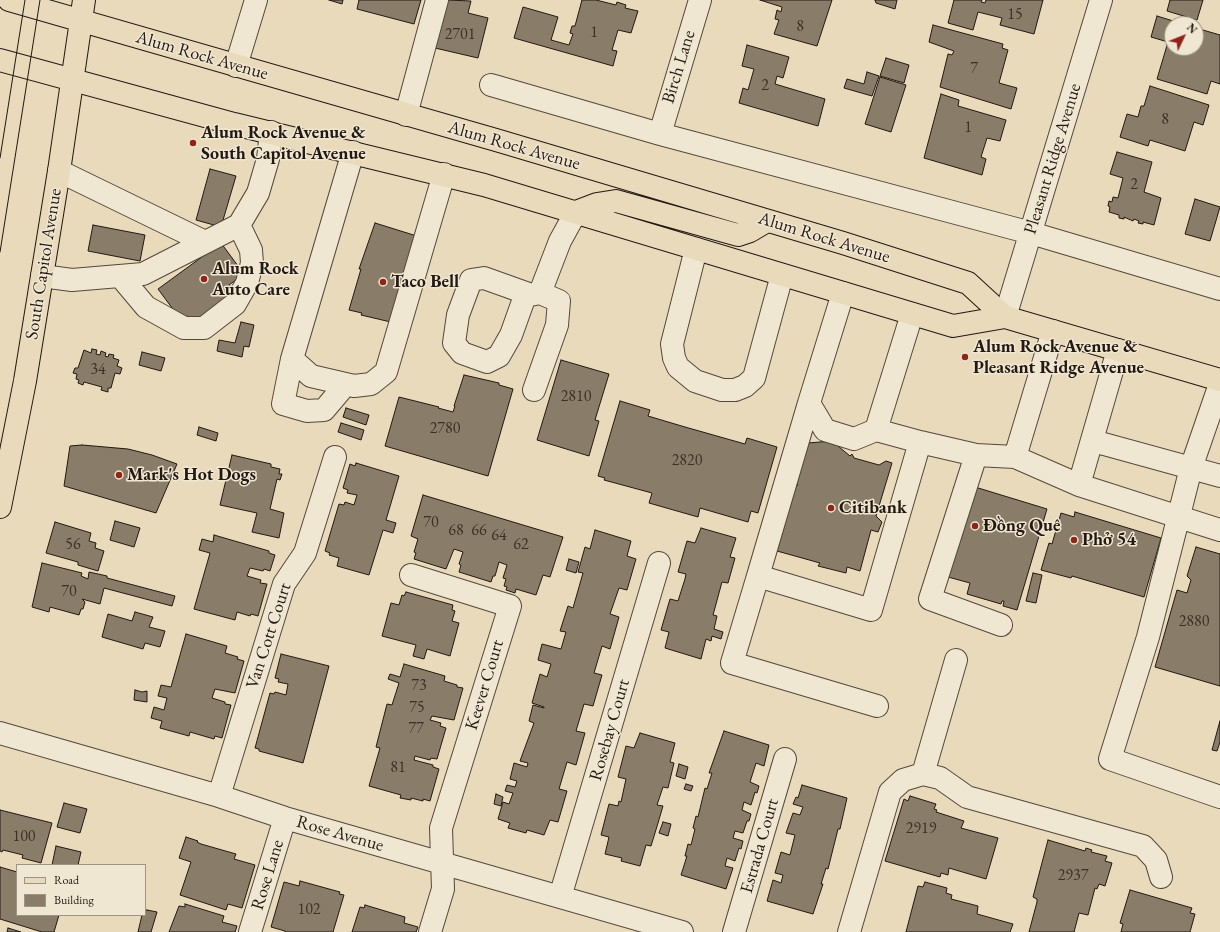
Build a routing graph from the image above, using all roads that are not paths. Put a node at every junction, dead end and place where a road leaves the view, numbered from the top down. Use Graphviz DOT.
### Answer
graph roads {
  1 [pos="9,0"];
  2 [pos="256,0"];
  3 [pos="436,0"];
  4 [pos="700,0"];
  5 [pos="1101,0"];
  6 [pos="82,10"];
  7 [pos="0,60"];
  8 [pos="236,66"];
  9 [pos="72,80"];
  10 [pos="491,85"];
  11 [pos="406,115"];
  12 [pos="271,132"];
  13 [pos="660,134"];
  14 [pos="353,152"];
  15 [pos="59,171"];
  16 [pos="444,174"];
  17 [pos="576,212"];
  18 [pos="767,221"];
  19 [pos="239,225"];
  20 [pos="1031,232"];
  21 [pos="205,242"];
  22 [pos="696,249"];
  23 [pos="782,275"];
  24 [pos="42,276"];
  25 [pos="120,276"];
  26 [pos="1220,289"];
  27 [pos="843,293"];
  28 [pos="912,314"];
  29 [pos="1005,317"];
  30 [pos="1053,331"];
  31 [pos="1118,350"];
  32 [pos="292,358"];
  33 [pos="1220,380"];
  34 [pos="346,384"];
  35 [pos="1220,384"];
  36 [pos="534,390"];
  37 [pos="809,403"];
  38 [pos="876,430"];
  39 [pos="1093,441"];
  40 [pos="920,442"];
  41 [pos="976,455"];
  42 [pos="336,457"];
  43 [pos="1015,457"];
  44 [pos="1191,468"];
  45 [pos="1220,476"];
  46 [pos="1079,486"];
  47 [pos="0,507"];
  48 [pos="1179,519"];
  49 [pos="1220,530"];
  50 [pos="659,563"];
  51 [pos="411,575"];
  52 [pos="758,576"];
  53 [pos="1001,625"];
  54 [pos="956,660"];
  55 [pos="877,706"];
  56 [pos="0,733"];
  57 [pos="785,759"];
  58 [pos="923,774"];
  59 [pos="219,796"];
  60 [pos="1220,797"];
  61 [pos="285,818"];
  62 [pos="442,864"];
  63 [pos="1161,877"];
  64 [pos="560,897"];
  65 [pos="250,932"];
  66 [pos="430,932"];
  67 [pos="682,932"];
  68 [pos="734,932"];
  69 [pos="849,932"];
  1 -- 6 [label="main road, Alum Rock Avenue"];
  2 -- 8 [label="street"];
  3 -- 11 [label="street"];
  4 -- 13 [label="street, Birch Lane"];
  5 -- 20 [label="street, Pleasant Ridge Avenue"];
  6 -- 8 [label="main road, Alum Rock Avenue"];
  6 -- 9 [label="main road, South Capitol Avenue"];
  7 -- 9 [label="main road, Alum Rock Avenue"];
  8 -- 11 [label="main road, Alum Rock Avenue"];
  9 -- 12 [label="main road, Alum Rock Avenue"];
  9 -- 15 [label="main road, South Capitol Avenue"];
  10 -- 13 [label="street"];
  11 -- 18 [label="main road, Alum Rock Avenue"];
  12 -- 14 [label="main road, Alum Rock Avenue"];
  12 -- 19 [label="street"];
  13 -- 20 [label="street"];
  14 -- 16 [label="main road, Alum Rock Avenue"];
  14 -- 32 [label="street"];
  15 -- 21 [label="street"];
  15 -- 24 [label="main road, South Capitol Avenue"];
  16 -- 17 [label="main road, Alum Rock Avenue"];
  16 -- 34 [label="street"];
  17 -- 18 [label="main road"];
  17 -- 22 [label="main road, Alum Rock Avenue"];
  17 -- 36 [label="street"];
  18 -- 29 [label="main road, Alum Rock Avenue"];
  19 -- 21 [label="street"];
  19 -- 25 [label="street"];
  20 -- 26 [label="street"];
  20 -- 29 [label="street, Pleasant Ridge Avenue"];
  21 -- 25 [label="street"];
  22 -- 23 [label="main road, Alum Rock Avenue"];
  22 -- 23 [label="street"];
  23 -- 27 [label="main road, Alum Rock Avenue"];
  24 -- 25 [label="street"];
  24 -- 47 [label="main road, South Capitol Avenue"];
  27 -- 28 [label="main road, Alum Rock Avenue"];
  27 -- 37 [label="street"];
  28 -- 29 [label="main road, Alum Rock Avenue"];
  28 -- 38 [label="street"];
  29 -- 30 [label="main road, Alum Rock Avenue"];
  30 -- 31 [label="main road, Alum Rock Avenue"];
  30 -- 43 [label="street"];
  31 -- 33 [label="main road, Alum Rock Avenue"];
  31 -- 39 [label="street"];
  32 -- 34 [label="street"];
  32 -- 34 [label="street"];
  35 -- 44 [label="street"];
  37 -- 38 [label="street"];
  37 -- 52 [label="street"];
  38 -- 40 [label="street"];
  39 -- 44 [label="street"];
  39 -- 46 [label="street"];
  40 -- 41 [label="street"];
  40 -- 52 [label="street"];
  41 -- 43 [label="street"];
  41 -- 53 [label="street"];
  42 -- 59 [label="street, Van Cott Court"];
  43 -- 46 [label="street"];
  44 -- 45 [label="street"];
  44 -- 48 [label="street"];
  46 -- 48 [label="street"];
  48 -- 49 [label="street"];
  48 -- 60 [label="street"];
  50 -- 64 [label="street, Rosebay Court"];
  51 -- 62 [label="street, Keever Court"];
  52 -- 55 [label="street"];
  54 -- 58 [label="street"];
  56 -- 59 [label="street, Rose Avenue"];
  57 -- 68 [label="street, Estrada Court"];
  58 -- 63 [label="street"];
  58 -- 69 [label="street"];
  59 -- 61 [label="street, Rose Avenue"];
  61 -- 62 [label="street, Rose Avenue"];
  61 -- 65 [label="street, Rose Lane"];
  62 -- 64 [label="street, Rose Avenue"];
  62 -- 66 [label="street"];
  64 -- 67 [label="street, Rose Avenue"];
}
